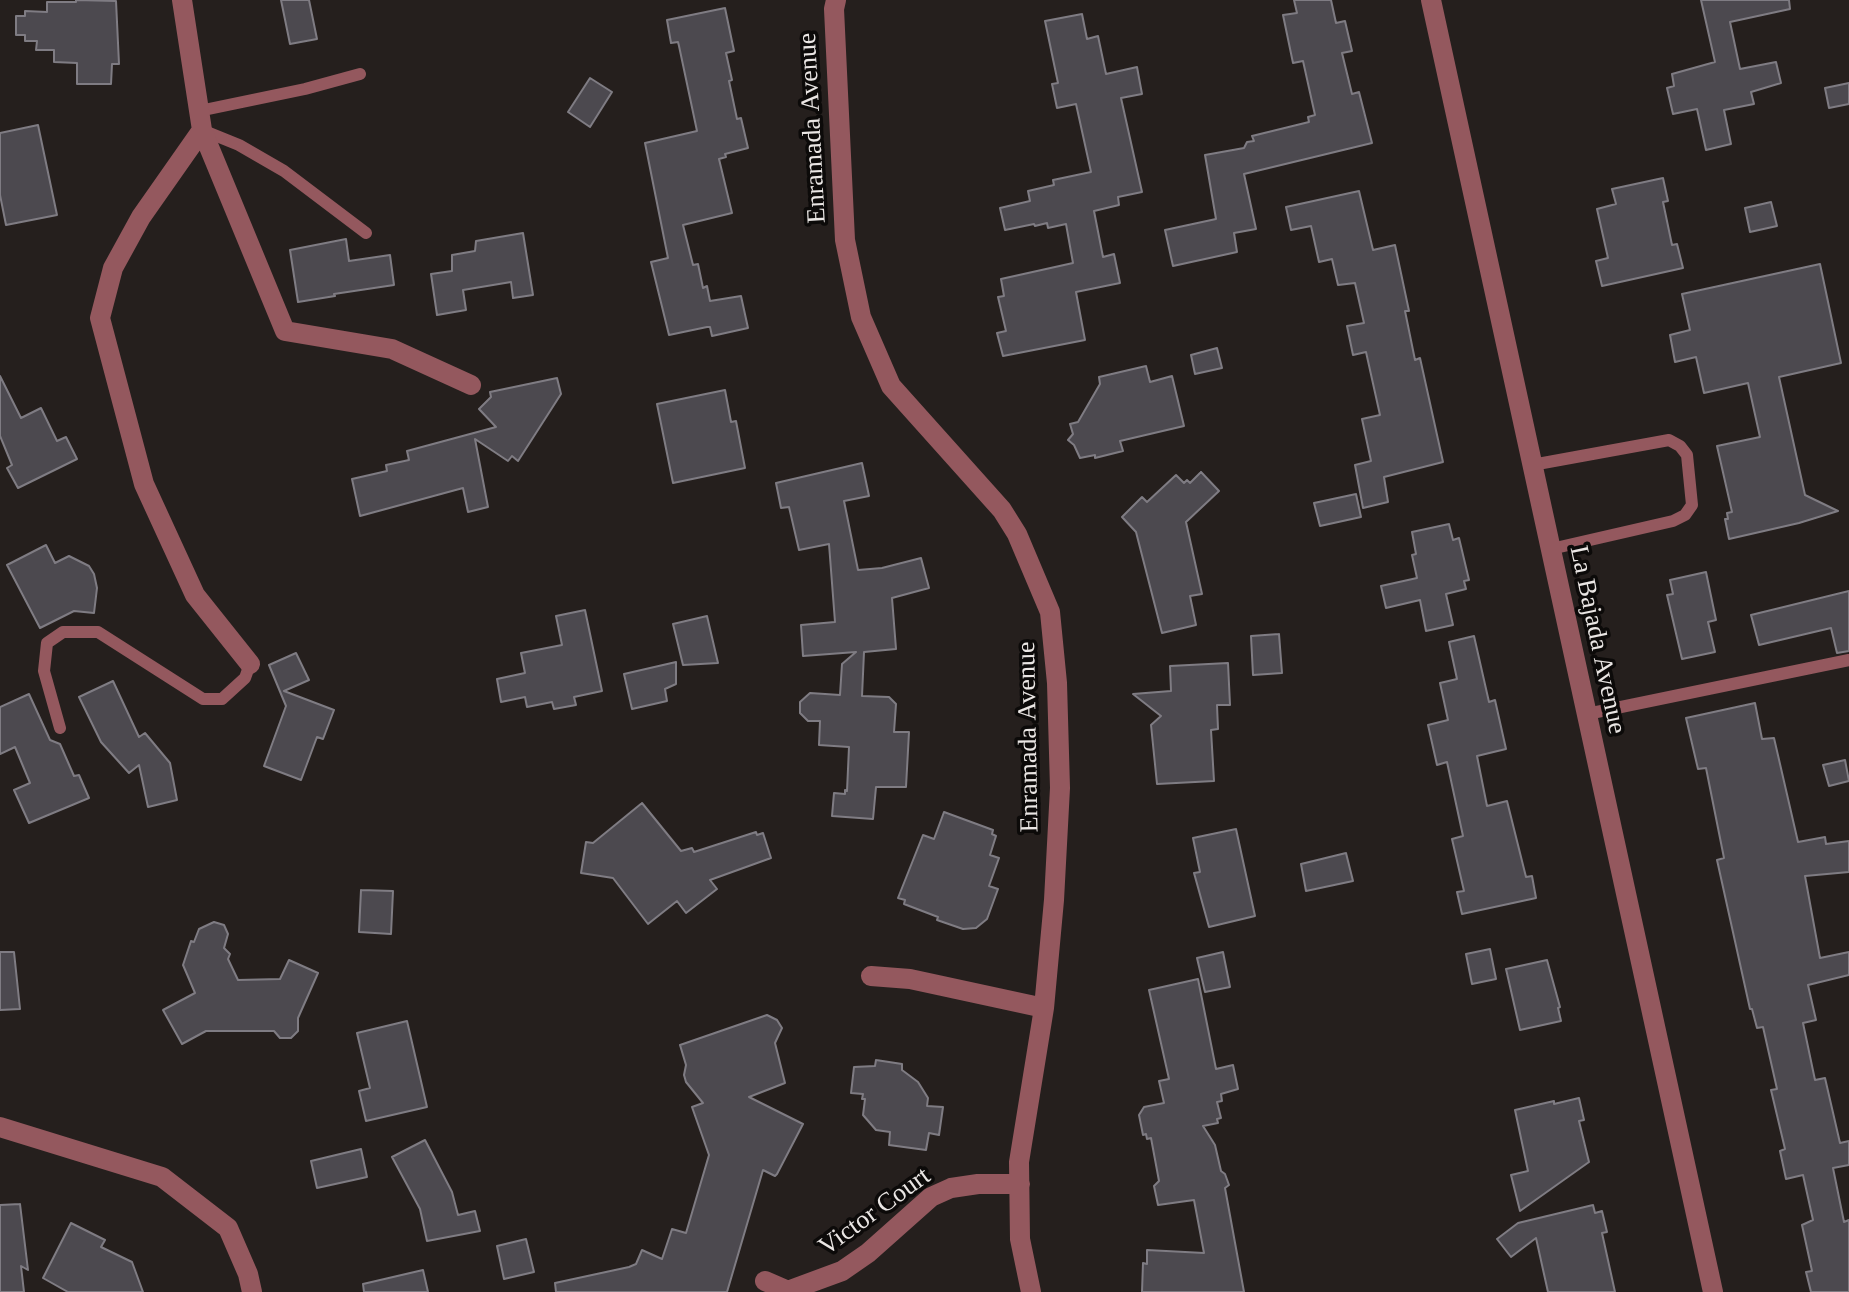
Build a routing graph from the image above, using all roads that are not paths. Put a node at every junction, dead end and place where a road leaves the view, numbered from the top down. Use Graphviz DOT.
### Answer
graph roads {
  1 [pos="182,0"];
  2 [pos="836,0"];
  3 [pos="1431,0"];
  4 [pos="360,74"];
  5 [pos="201,120"];
  6 [pos="366,233"];
  7 [pos="471,385"];
  8 [pos="1532,465"];
  9 [pos="1551,549"];
  10 [pos="1849,660"];
  11 [pos="250,664"];
  12 [pos="1587,714"];
  13 [pos="60,728"];
  14 [pos="871,976"];
  15 [pos="1044,1008"];
  16 [pos="0,1127"];
  17 [pos="1020,1184"];
  18 [pos="765,1281"];
  19 [pos="252,1292"];
  20 [pos="1031,1292"];
  21 [pos="1713,1292"];
  1 -- 5 [label="street"];
  2 -- 15 [label="street, Enramada Avenue"];
  3 -- 8 [label="street, La Bajada Avenue"];
  4 -- 5 [label="lane"];
  5 -- 6 [label="lane"];
  5 -- 7 [label="street"];
  5 -- 11 [label="street"];
  8 -- 9 [label="street, La Bajada Avenue"];
  8 -- 9 [label="lane"];
  9 -- 12 [label="street, La Bajada Avenue"];
  10 -- 12 [label="lane"];
  11 -- 13 [label="lane"];
  12 -- 21 [label="street, La Bajada Avenue"];
  14 -- 15 [label="street"];
  15 -- 17 [label="street, Enramada Avenue"];
  16 -- 19 [label="street"];
  17 -- 18 [label="street, Victor Court"];
  17 -- 20 [label="street, Enramada Avenue"];
}
